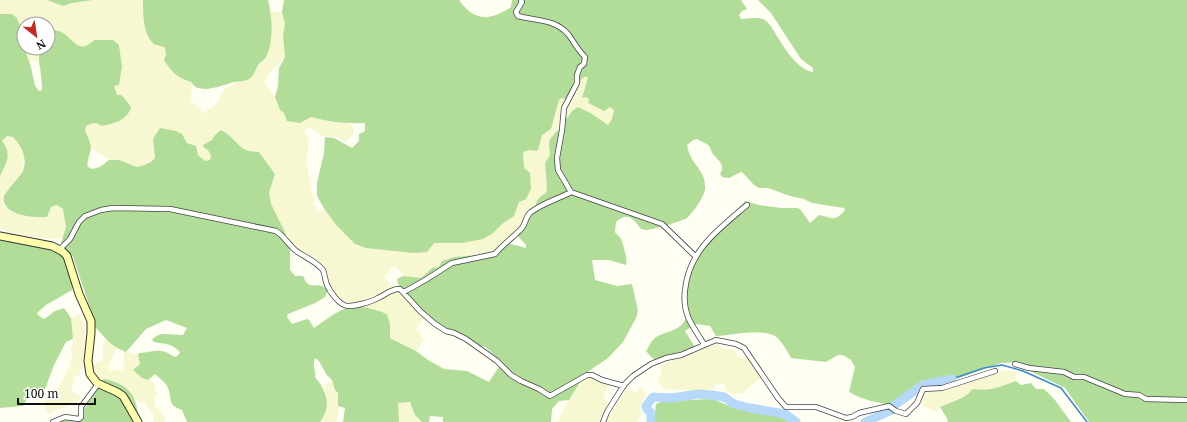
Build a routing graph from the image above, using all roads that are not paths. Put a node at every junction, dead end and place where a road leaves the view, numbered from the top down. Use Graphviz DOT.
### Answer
graph roads {
  1 [pos="521,0"];
  2 [pos="571,192"];
  3 [pos="747,206"];
  4 [pos="0,236"];
  5 [pos="60,250"];
  6 [pos="695,256"];
  7 [pos="404,292"];
  8 [pos="704,344"];
  9 [pos="1016,364"];
  10 [pos="995,371"];
  11 [pos="98,384"];
  12 [pos="624,386"];
  13 [pos="1187,400"];
  14 [pos="53,422"];
  15 [pos="138,422"];
  16 [pos="603,422"];
  1 -- 2 [label="street"];
  2 -- 6 [label="street"];
  2 -- 7 [label="street"];
  3 -- 6 [label="street"];
  4 -- 5 [label="street"];
  5 -- 7 [label="street"];
  5 -- 11 [label="street"];
  6 -- 8 [label="street"];
  7 -- 12 [label="street"];
  8 -- 10 [label="street"];
  8 -- 12 [label="street"];
  9 -- 13 [label="street"];
  11 -- 14 [label="street"];
  11 -- 15 [label="street"];
  12 -- 16 [label="street"];
}
